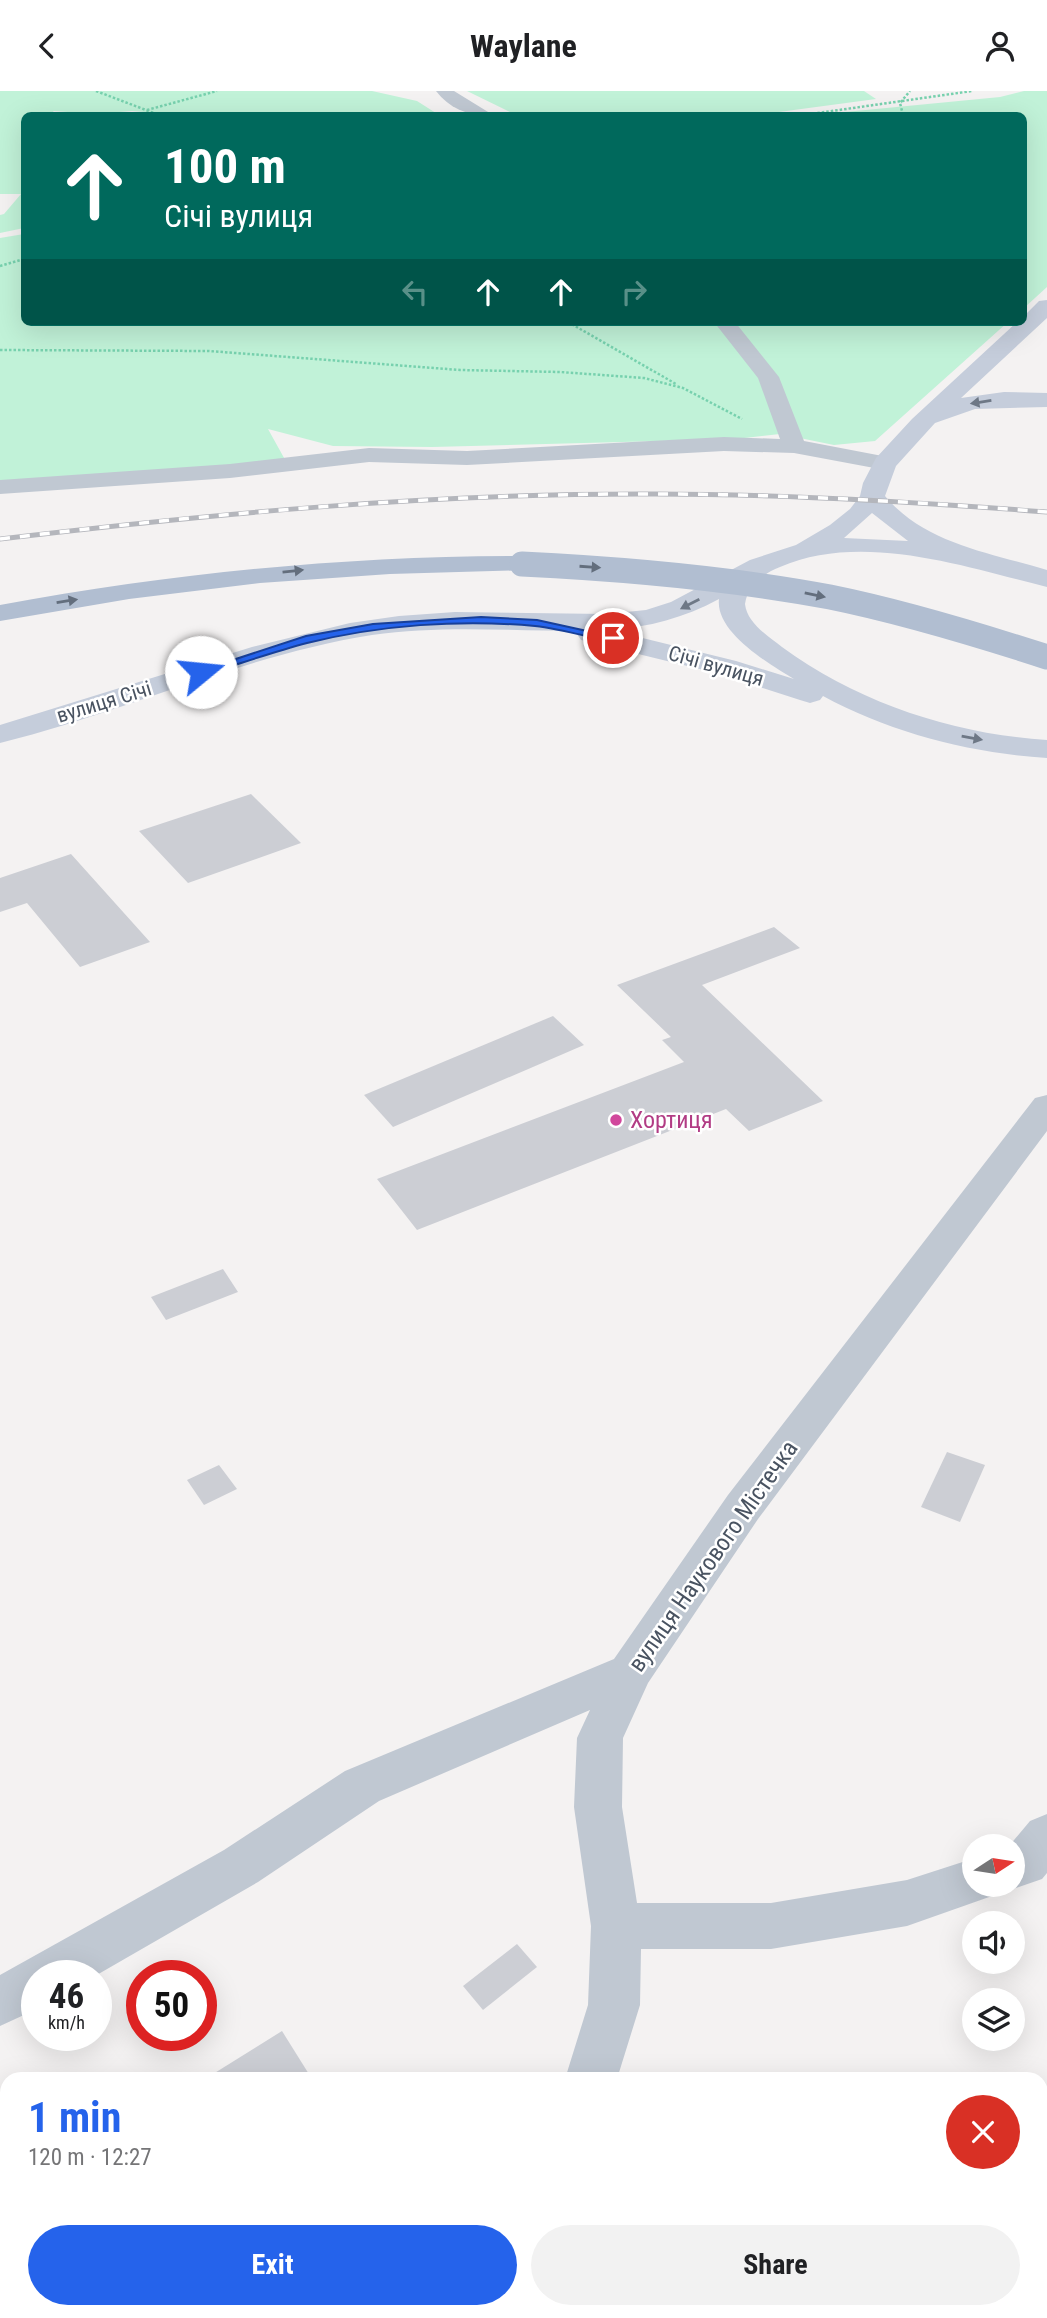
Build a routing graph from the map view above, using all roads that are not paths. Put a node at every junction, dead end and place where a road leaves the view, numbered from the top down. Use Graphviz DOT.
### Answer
graph roads {
  1 [pos="444,91"];
  2 [pos="478,112"];
  3 [pos="1047,306"];
  4 [pos="1027,325"];
  5 [pos="727,326"];
  6 [pos="1025,326"];
  7 [pos="1047,400"];
  8 [pos="920,424"];
  9 [pos="794,446"];
  10 [pos="885,463"];
  11 [pos="0,487"];
  12 [pos="872,497"];
  13 [pos="797,552"];
  14 [pos="991,562"];
  15 [pos="750,572"];
  16 [pos="1047,579"];
  17 [pos="0,613"];
  18 [pos="537,623"];
  19 [pos="1047,657"];
  20 [pos="906,722"];
  21 [pos="0,734"];
  22 [pos="1047,749"];
  23 [pos="1047,1106"];
  24 [pos="630,1672"];
  25 [pos="1047,1836"];
  26 [pos="1026,1863"];
  27 [pos="962,1884"];
  28 [pos="616,1926"];
  29 [pos="75,1960"];
  30 [pos="21,1991"];
  31 [pos="0,2002"];
  32 [pos="593,2072"];
  1 -- 2 [label="street"];
  3 -- 4 [label="main road"];
  5 -- 9 [label="street"];
  6 -- 8 [label="main road"];
  7 -- 8 [label="main road, one-way"];
  8 -- 10 [label="main road"];
  9 -- 10 [label="street"];
  9 -- 11 [label="street"];
  10 -- 12 [label="main road"];
  12 -- 13 [label="main road"];
  12 -- 14 [label="main road"];
  13 -- 14 [label="main road"];
  13 -- 15 [label="main road, Січі вулиця"];
  14 -- 16 [label="main road"];
  15 -- 18 [label="main road, Січі вулиця, one-way"];
  15 -- 20 [label="main road"];
  17 -- 19 [label="main road, one-way, bridge"];
  18 -- 20 [label="main road, Січі вулиця"];
  18 -- 21 [label="main road, вулиця Січі"];
  20 -- 22 [label="main road, one-way"];
  23 -- 24 [label="street, вулиця Наукового Містечка"];
  24 -- 28 [label="street, вулиця Наукового Містечка"];
  24 -- 29 [label="street"];
  25 -- 26 [label="street"];
  27 -- 28 [label="street"];
  28 -- 32 [label="street, вулиця Наукового Містечка"];
  30 -- 31 [label="street"];
}
